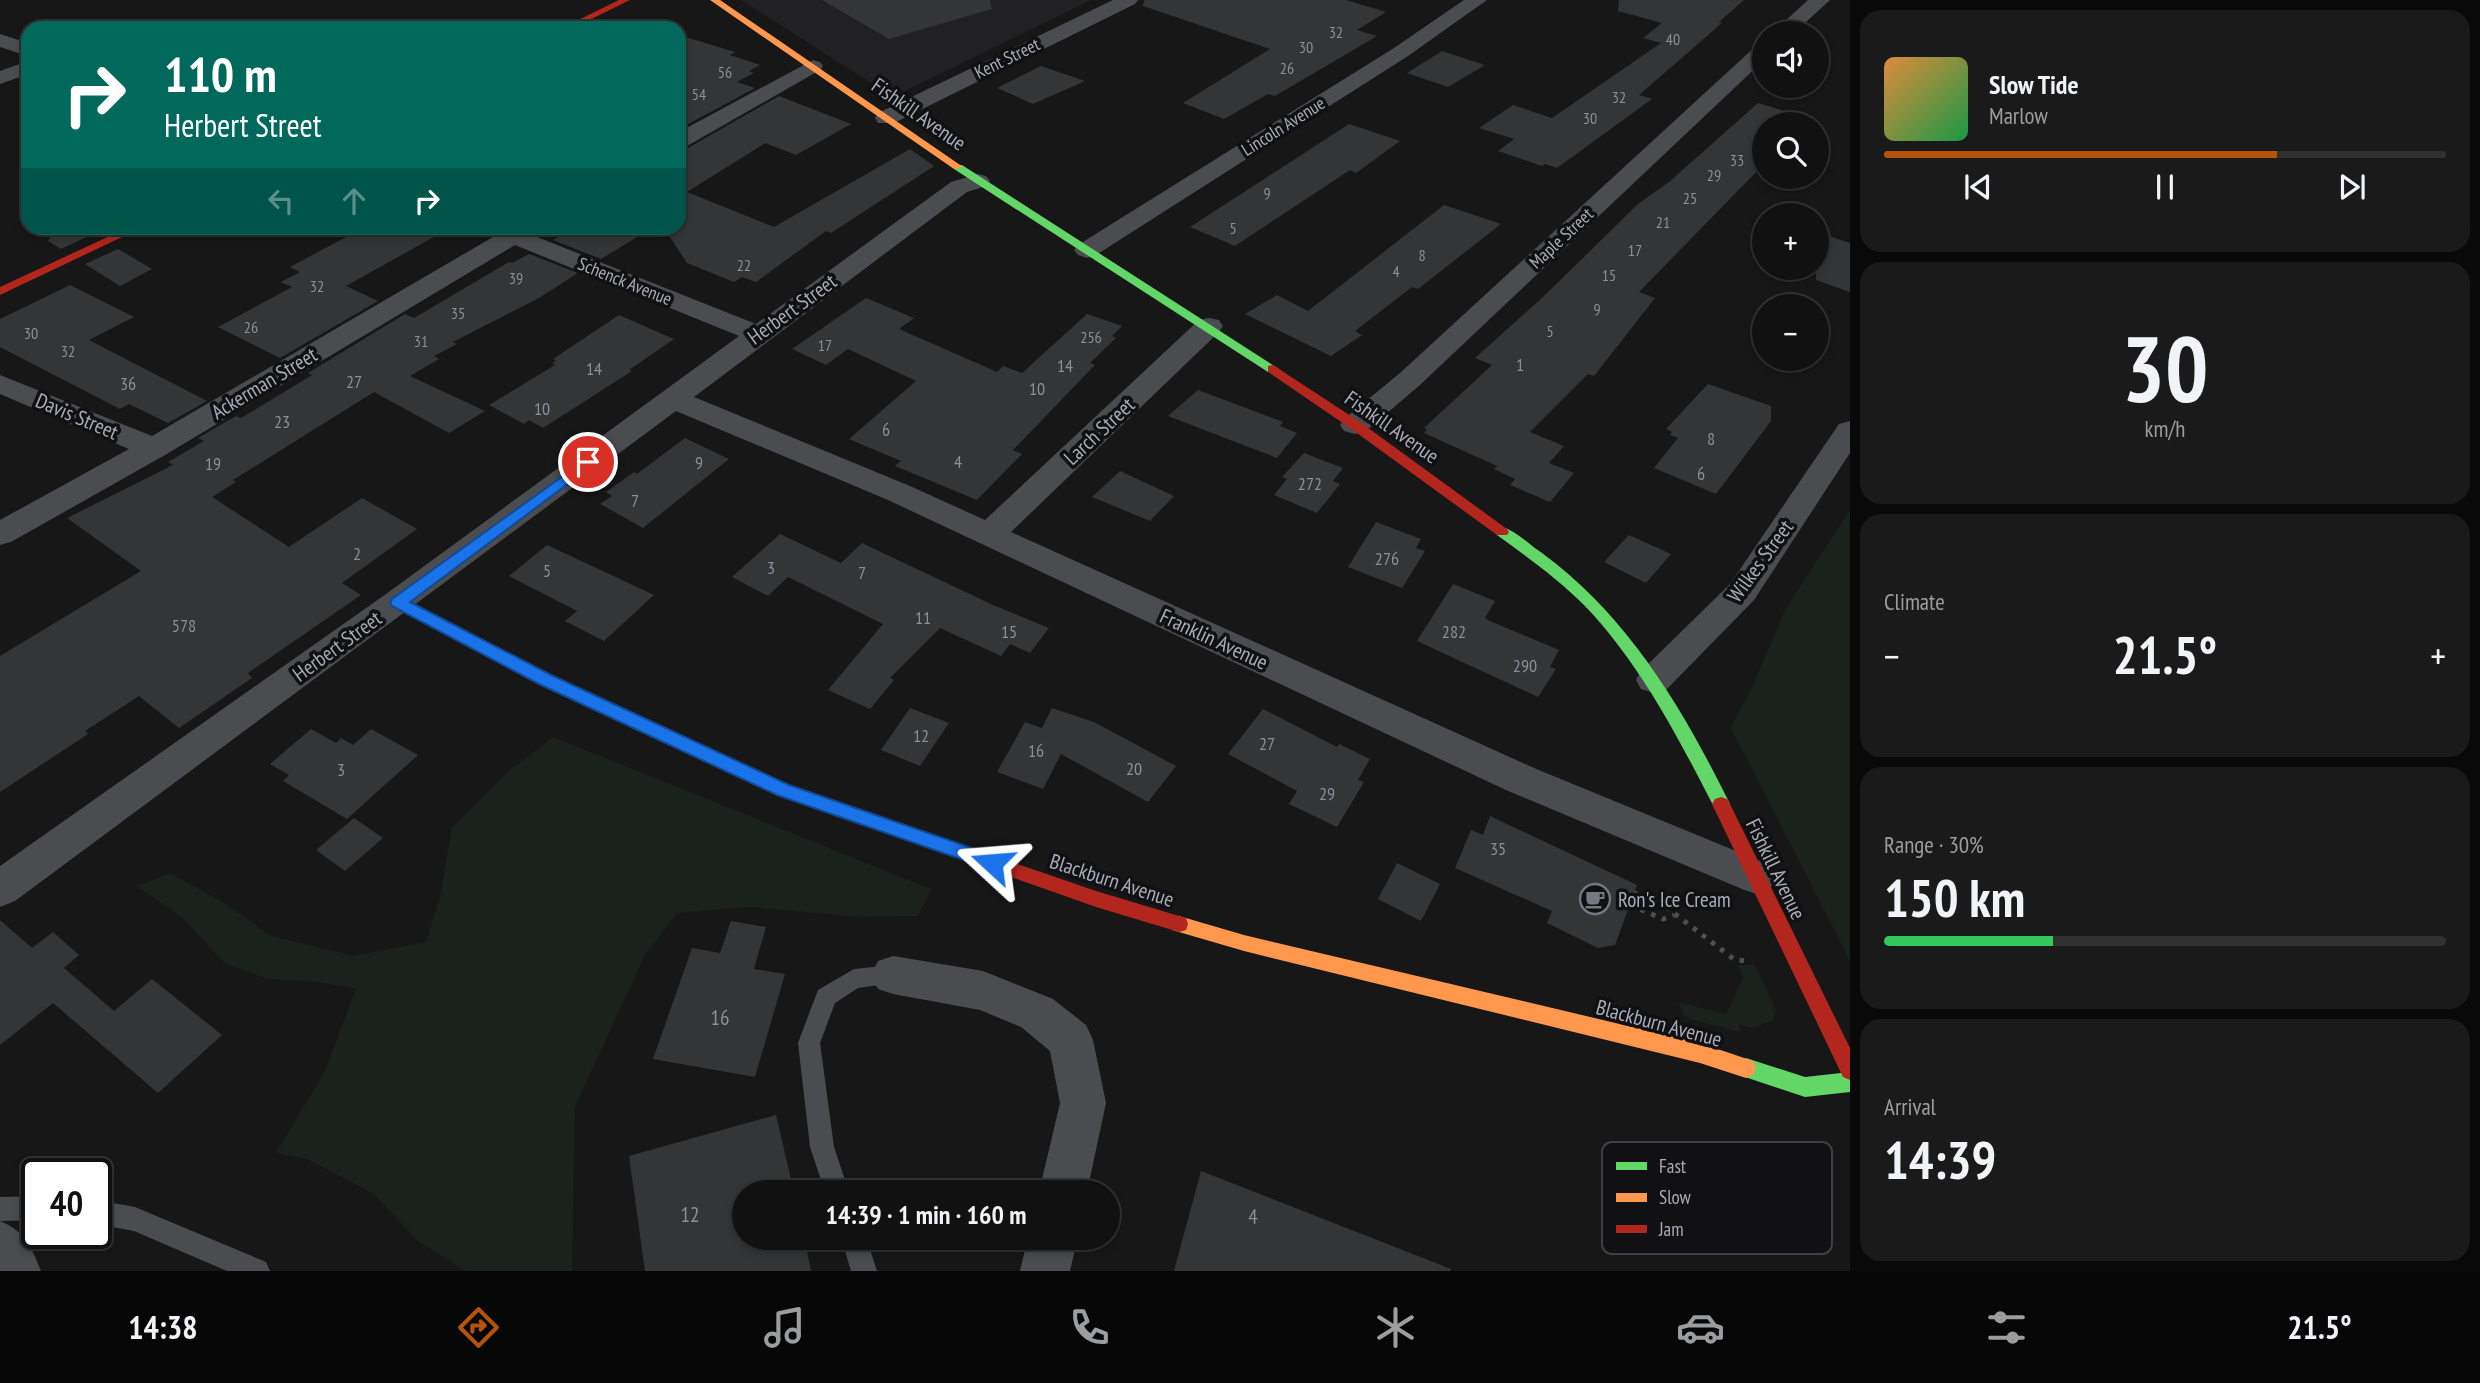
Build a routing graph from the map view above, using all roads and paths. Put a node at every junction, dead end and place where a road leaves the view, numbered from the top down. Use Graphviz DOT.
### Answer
graph roads {
  1 [pos="626,0"];
  2 [pos="714,0"];
  3 [pos="1128,0"];
  4 [pos="1477,0"];
  5 [pos="1819,0"];
  6 [pos="581,21"];
  7 [pos="1795,21"];
  8 [pos="0,40"];
  9 [pos="21,48"];
  10 [pos="1752,60"];
  11 [pos="813,66"];
  12 [pos="21,70"];
  13 [pos="0,78"];
  14 [pos="886,118"];
  15 [pos="686,137"];
  16 [pos="978,181"];
  17 [pos="120,235"];
  18 [pos="503,235"];
  19 [pos="523,235"];
  20 [pos="1087,250"];
  21 [pos="0,291"];
  22 [pos="1209,326"];
  23 [pos="757,334"];
  24 [pos="0,384"];
  25 [pos="673,399"];
  26 [pos="1355,425"];
  27 [pos="1850,430"];
  28 [pos="154,448"];
  29 [pos="0,534"];
  30 [pos="988,535"];
  31 [pos="398,603"];
  32 [pos="1654,680"];
  33 [pos="1756,877"];
  34 [pos="0,888"];
  35 [pos="1634,892"];
  36 [pos="1630,905"];
  37 [pos="1675,915"];
  38 [pos="1758,961"];
  39 [pos="893,975"];
  40 [pos="1850,1070"];
  41 [pos="1850,1082"];
  42 [pos="833,1180"];
  43 [pos="1066,1180"];
  44 [pos="21,1208"];
  45 [pos="0,1209"];
  46 [pos="112,1215"];
  47 [pos="0,1246"];
  48 [pos="857,1250"];
  49 [pos="1050,1250"];
  50 [pos="16,1271"];
  51 [pos="257,1271"];
  52 [pos="864,1271"];
  53 [pos="1045,1271"];
  1 -- 6 [label="main road"];
  2 -- 11 [label="main road, Fishkill Avenue"];
  3 -- 14 [label="street, Kent Street"];
  4 -- 20 [label="street, Lincoln Avenue"];
  5 -- 7 [label="street"];
  8 -- 9 [label="street"];
  10 -- 26 [label="street, Maple Street"];
  11 -- 14 [label="main road, Fishkill Avenue"];
  11 -- 15 [label="street"];
  12 -- 13 [label="street"];
  14 -- 16 [label="main road, Fishkill Avenue"];
  16 -- 20 [label="main road, Fishkill Avenue"];
  16 -- 23 [label="street, Herbert Street"];
  17 -- 21 [label="main road"];
  18 -- 28 [label="street, Ackerman Street"];
  19 -- 23 [label="street, Schenck Avenue"];
  20 -- 22 [label="main road, Fishkill Avenue"];
  22 -- 26 [label="main road, Fishkill Avenue"];
  22 -- 30 [label="street, Larch Street"];
  23 -- 25 [label="street, Herbert Street"];
  24 -- 28 [label="street, Davis Street"];
  25 -- 30 [label="street, Franklin Avenue"];
  25 -- 31 [label="street, Herbert Street"];
  26 -- 32 [label="main road, Fishkill Avenue"];
  27 -- 32 [label="street, Wilkes Street"];
  28 -- 29 [label="street, Ackerman Street"];
  30 -- 33 [label="street, Franklin Avenue"];
  31 -- 34 [label="street, Herbert Street"];
  31 -- 41 [label="main road, Blackburn Avenue"];
  32 -- 33 [label="main road, Fishkill Avenue"];
  33 -- 40 [label="main road, Fishkill Avenue"];
  35 -- 37 [label="path"];
  36 -- 37 [label="path"];
  37 -- 38 [label="path"];
  39 -- 42 [label="lane"];
  39 -- 43 [label="street"];
  44 -- 45 [label="lane"];
  46 -- 51 [label="lane"];
  47 -- 50 [label="street"];
  48 -- 52 [label="lane"];
  49 -- 53 [label="street"];
}
